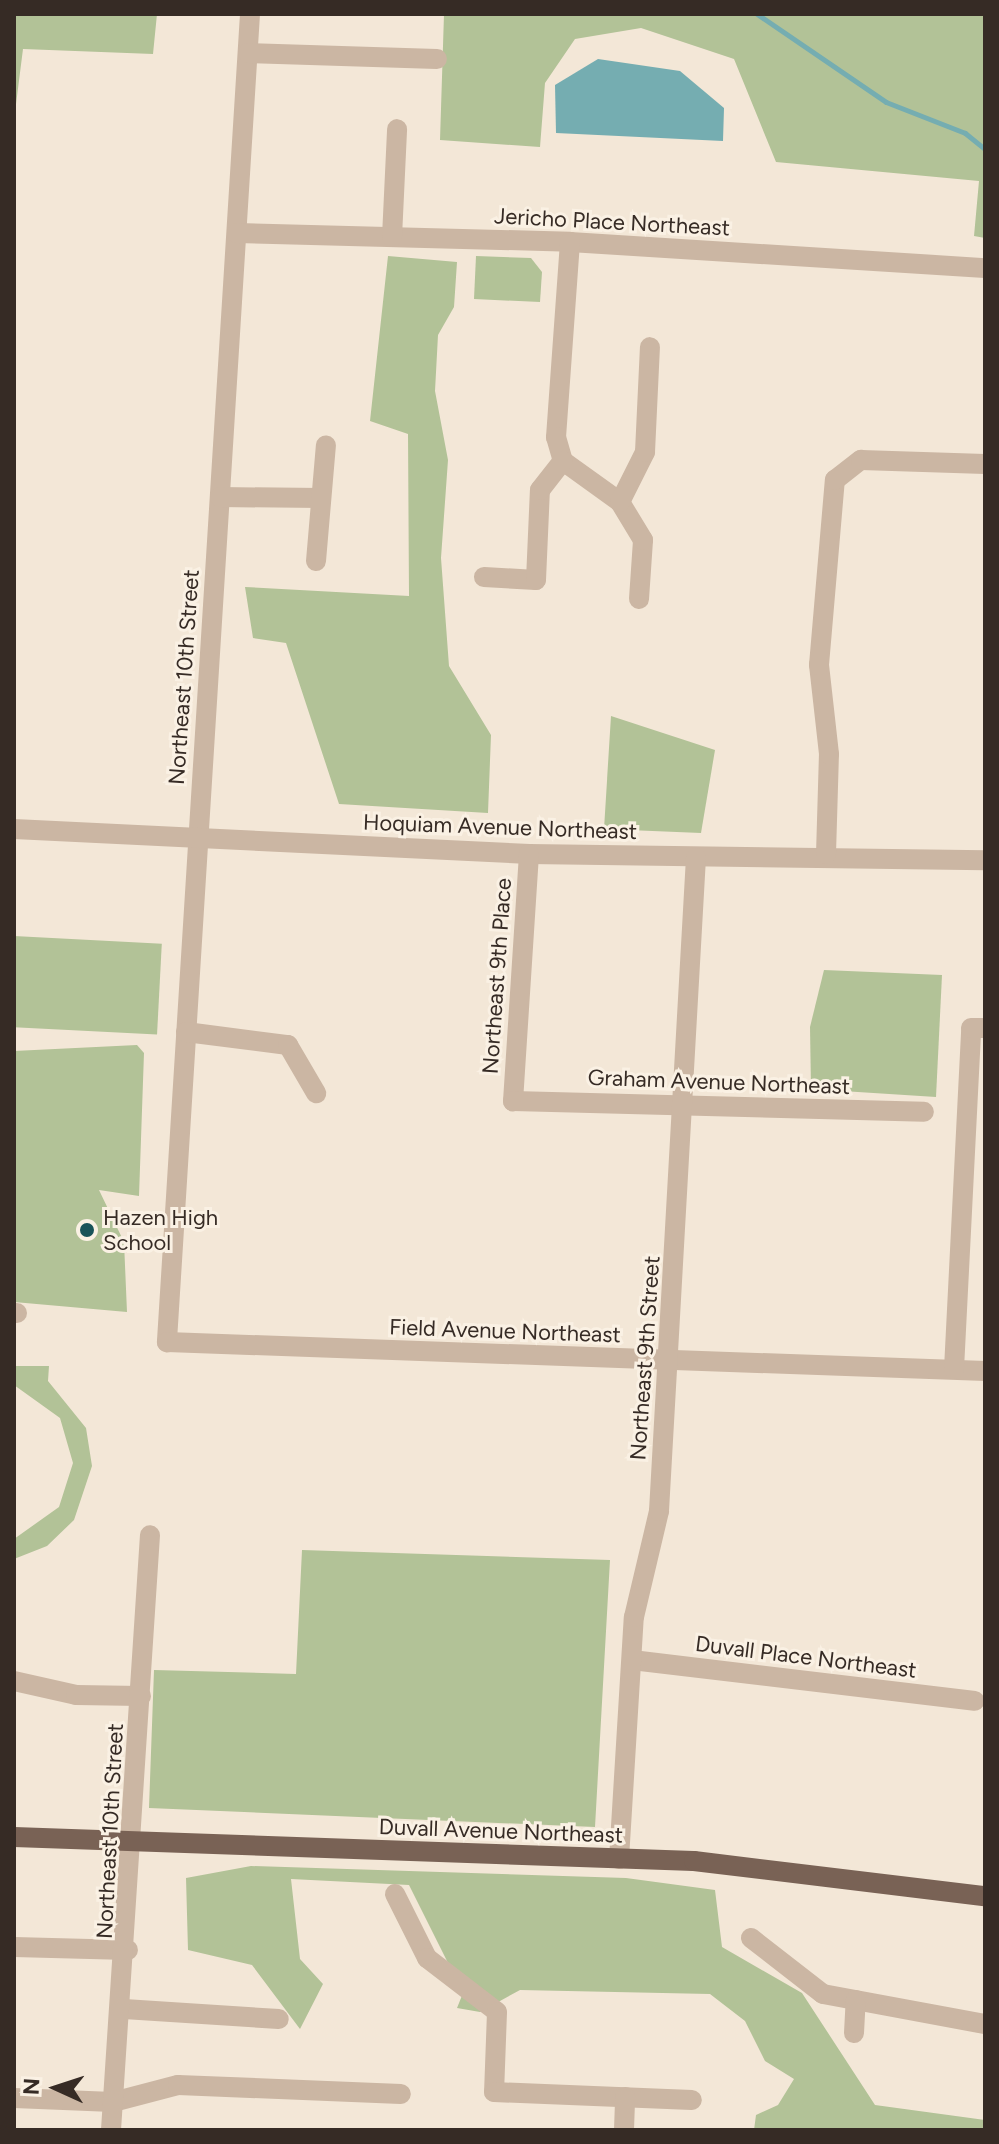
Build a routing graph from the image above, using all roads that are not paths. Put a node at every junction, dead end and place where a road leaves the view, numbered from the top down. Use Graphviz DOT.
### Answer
graph roads {
  1 [pos="250,14"];
  2 [pos="248,53"];
  3 [pos="437,59"];
  4 [pos="397,129"];
  5 [pos="237,233"];
  6 [pos="392,237"];
  7 [pos="570,242"];
  8 [pos="985,268"];
  9 [pos="650,347"];
  10 [pos="326,445"];
  11 [pos="563,461"];
  12 [pos="985,464"];
  13 [pos="220,497"];
  14 [pos="321,498"];
  15 [pos="620,502"];
  16 [pos="316,561"];
  17 [pos="484,577"];
  18 [pos="639,599"];
  19 [pos="14,829"];
  20 [pos="198,836"];
  21 [pos="529,854"];
  22 [pos="826,854"];
  23 [pos="696,858"];
  24 [pos="985,860"];
  25 [pos="985,1028"];
  26 [pos="186,1032"];
  27 [pos="316,1093"];
  28 [pos="513,1101"];
  29 [pos="686,1105"];
  30 [pos="924,1112"];
  31 [pos="167,1342"];
  32 [pos="669,1361"];
  33 [pos="954,1369"];
  34 [pos="985,1371"];
  35 [pos="150,1535"];
  36 [pos="632,1660"];
  37 [pos="14,1681"];
  38 [pos="141,1696"];
  39 [pos="975,1701"];
  40 [pos="14,1837"];
  41 [pos="134,1841"];
  42 [pos="619,1859"];
  43 [pos="395,1894"];
  44 [pos="985,1896"];
  45 [pos="751,1938"];
  46 [pos="14,1947"];
  47 [pos="128,1950"];
  48 [pos="856,2000"];
  49 [pos="124,2009"];
  50 [pos="279,2019"];
  51 [pos="985,2024"];
  52 [pos="854,2033"];
  53 [pos="401,2094"];
  54 [pos="625,2097"];
  55 [pos="14,2098"];
  56 [pos="692,2100"];
  57 [pos="113,2102"];
  58 [pos="111,2130"];
  59 [pos="624,2130"];
  1 -- 2 [label="street, Northeast 10th Street"];
  2 -- 3 [label="street"];
  2 -- 5 [label="street, Northeast 10th Street"];
  4 -- 6 [label="street"];
  5 -- 6 [label="street, Jericho Place Northeast"];
  5 -- 13 [label="street, Northeast 10th Street"];
  6 -- 7 [label="street, Jericho Place Northeast"];
  7 -- 8 [label="street, Jericho Place Northeast"];
  7 -- 11 [label="street"];
  9 -- 15 [label="street"];
  10 -- 14 [label="street"];
  11 -- 15 [label="street"];
  11 -- 17 [label="street"];
  12 -- 22 [label="street"];
  13 -- 14 [label="street"];
  13 -- 20 [label="street, Northeast 10th Street"];
  14 -- 16 [label="street"];
  15 -- 18 [label="street"];
  19 -- 20 [label="street, Hoquiam Avenue Northeast"];
  20 -- 21 [label="street, Hoquiam Avenue Northeast"];
  20 -- 26 [label="street, Northeast 10th Street"];
  21 -- 23 [label="street, Hoquiam Avenue Northeast"];
  21 -- 28 [label="street, Northeast 9th Place"];
  22 -- 23 [label="street, Hoquiam Avenue Northeast"];
  22 -- 24 [label="street, Hoquiam Avenue Northeast"];
  23 -- 29 [label="street, Northeast 9th Street"];
  25 -- 33 [label="street"];
  26 -- 27 [label="street"];
  26 -- 31 [label="street, Northeast 10th Street"];
  28 -- 29 [label="street, Graham Avenue Northeast"];
  29 -- 30 [label="street, Graham Avenue Northeast"];
  29 -- 32 [label="street, Northeast 9th Street"];
  31 -- 32 [label="street, Field Avenue Northeast"];
  32 -- 33 [label="street, Field Avenue Northeast"];
  32 -- 36 [label="street, Northeast 9th Street"];
  33 -- 34 [label="street, Field Avenue Northeast"];
  35 -- 38 [label="street, Northeast 10th Street"];
  36 -- 39 [label="street, Duvall Place Northeast"];
  36 -- 42 [label="street, Northeast 9th Street"];
  37 -- 38 [label="street"];
  38 -- 41 [label="street, Northeast 10th Street"];
  40 -- 41 [label="main road, Duvall Avenue Northeast"];
  41 -- 42 [label="main road, Duvall Avenue Northeast"];
  41 -- 47 [label="street, Northeast 10th Street"];
  42 -- 44 [label="main road, Duvall Avenue Northeast"];
  43 -- 54 [label="street"];
  45 -- 48 [label="street"];
  46 -- 47 [label="street"];
  47 -- 49 [label="street, Northeast 10th Street"];
  48 -- 51 [label="street"];
  48 -- 52 [label="street"];
  49 -- 50 [label="street"];
  49 -- 57 [label="street, Northeast 10th Street"];
  53 -- 57 [label="street"];
  54 -- 56 [label="street"];
  54 -- 59 [label="street"];
  55 -- 57 [label="street"];
  57 -- 58 [label="street, Northeast 10th Street"];
}
